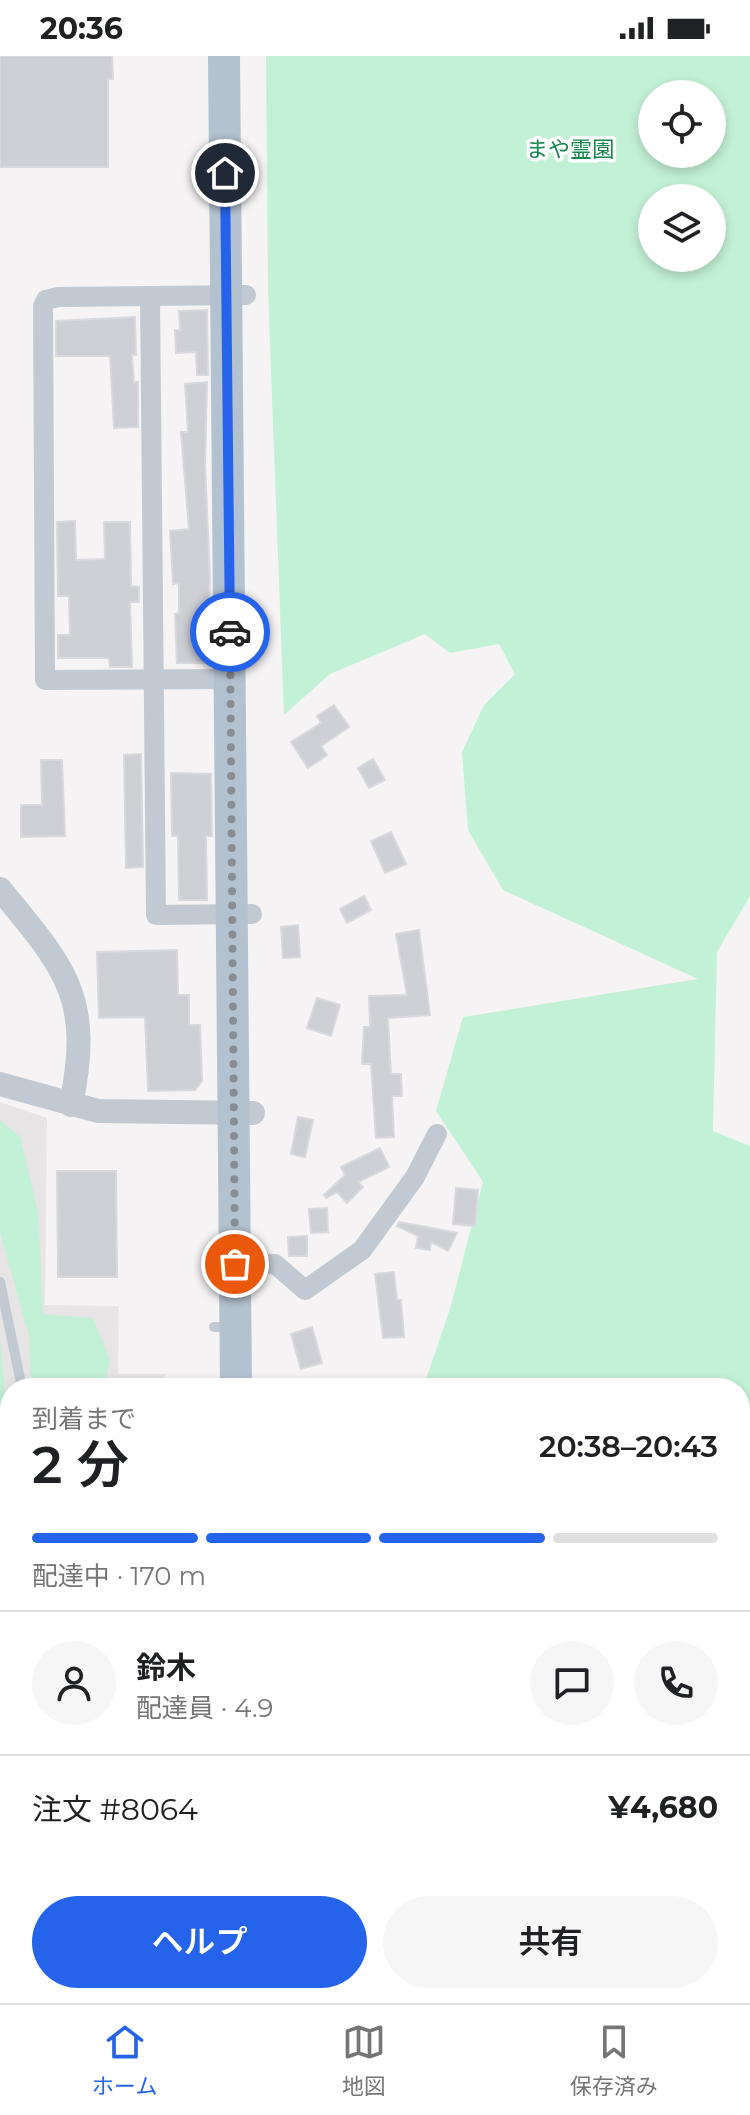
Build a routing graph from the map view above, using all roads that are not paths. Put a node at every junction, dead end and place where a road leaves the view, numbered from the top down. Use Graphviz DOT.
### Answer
graph roads {
  1 [pos="224,56"];
  2 [pos="245,56"];
  3 [pos="150,296"];
  4 [pos="236,296"];
  5 [pos="231,679"];
  6 [pos="154,680"];
  7 [pos="0,889"];
  8 [pos="242,914"];
  9 [pos="0,1084"];
  10 [pos="71,1105"];
  11 [pos="244,1113"];
  12 [pos="437,1134"];
  13 [pos="255,1264"];
  14 [pos="0,1282"];
  15 [pos="20,1378"];
  16 [pos="234,1378"];
  17 [pos="256,1378"];
  1 -- 4 [label="main road"];
  2 -- 4 [label="main road"];
  3 -- 4 [label="street"];
  3 -- 6 [label="street"];
  3 -- 6 [label="street"];
  4 -- 5 [label="main road"];
  4 -- 8 [label="main road"];
  5 -- 6 [label="street"];
  5 -- 8 [label="main road"];
  6 -- 8 [label="street"];
  7 -- 10 [label="street"];
  8 -- 11 [label="main road"];
  9 -- 10 [label="street"];
  10 -- 11 [label="street"];
  11 -- 13 [label="main road"];
  11 -- 16 [label="main road"];
  12 -- 13 [label="street"];
  13 -- 17 [label="main road"];
  14 -- 15 [label="lane"];
}
